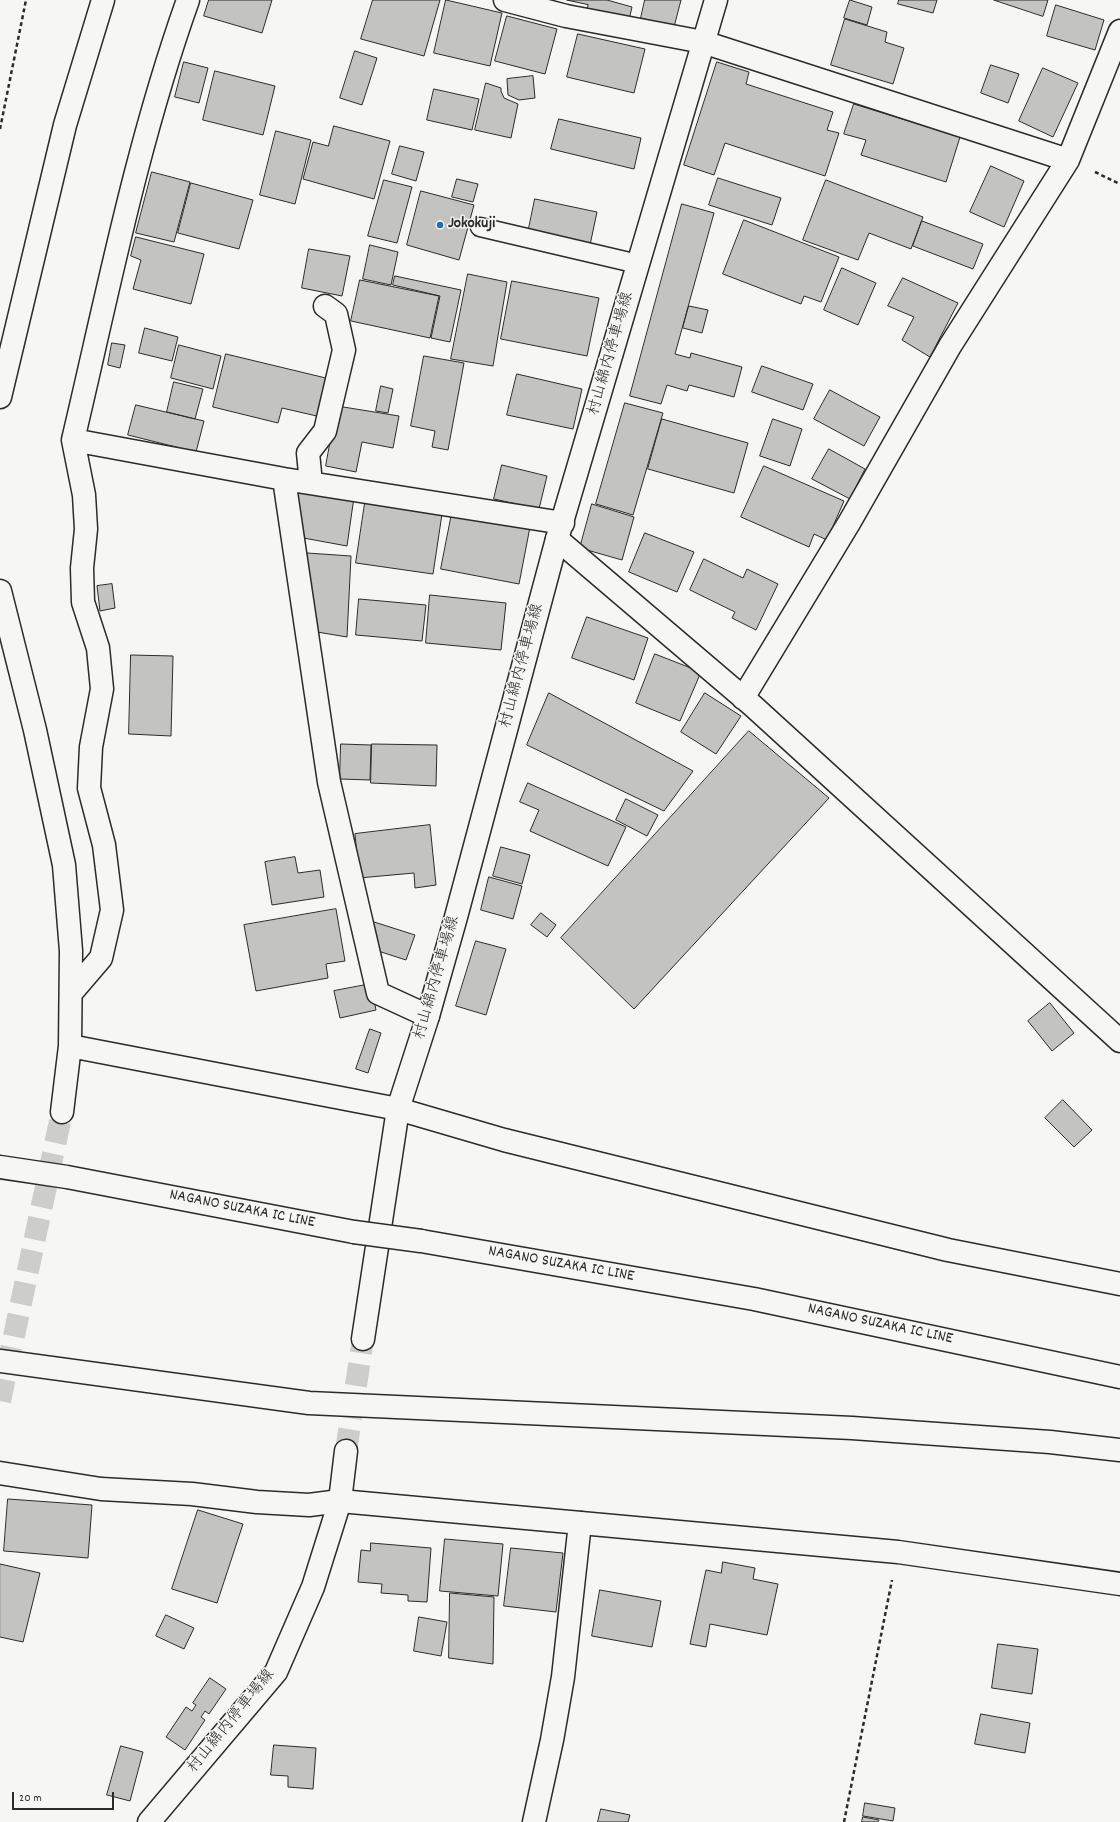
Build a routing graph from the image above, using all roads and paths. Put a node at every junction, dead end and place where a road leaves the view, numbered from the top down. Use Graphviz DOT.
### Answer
graph roads {
  1 [pos="26,0"];
  2 [pos="103,0"];
  3 [pos="188,0"];
  4 [pos="505,0"];
  5 [pos="716,0"];
  6 [pos="1120,30"];
  7 [pos="703,42"];
  8 [pos="0,129"];
  9 [pos="1068,160"];
  10 [pos="480,227"];
  11 [pos="638,264"];
  12 [pos="325,306"];
  13 [pos="0,397"];
  14 [pos="73,440"];
  15 [pos="284,479"];
  16 [pos="312,483"];
  17 [pos="560,531"];
  18 [pos="0,591"];
  19 [pos="743,698"];
  20 [pos="70,993"];
  21 [pos="428,1016"];
  22 [pos="1120,1041"];
  23 [pos="70,1046"];
  24 [pos="398,1109"];
  25 [pos="62,1112"];
  26 [pos="0,1167"];
  27 [pos="1120,1284"];
  28 [pos="363,1339"];
  29 [pos="0,1361"];
  30 [pos="1120,1376"];
  31 [pos="1120,1450"];
  32 [pos="346,1451"];
  33 [pos="0,1473"];
  34 [pos="340,1501"];
  35 [pos="580,1523"];
  36 [pos="898,1552"];
  37 [pos="1120,1584"];
  38 [pos="149,1822"];
  39 [pos="534,1822"];
  40 [pos="844,1822"];
  1 -- 8 [label="path"];
  2 -- 13 [label="street"];
  3 -- 14 [label="street"];
  4 -- 7 [label="street"];
  5 -- 7 [label="street, 村山綿内停車場線"];
  6 -- 9 [label="street"];
  7 -- 9 [label="street"];
  7 -- 11 [label="street, 村山綿内停車場線"];
  9 -- 19 [label="street"];
  10 -- 11 [label="lane"];
  11 -- 17 [label="street, 村山綿内停車場線"];
  12 -- 16 [label="street"];
  14 -- 15 [label="street"];
  14 -- 20 [label="street"];
  15 -- 16 [label="street"];
  15 -- 21 [label="street"];
  16 -- 17 [label="street"];
  17 -- 19 [label="street"];
  17 -- 21 [label="street, 村山綿内停車場線"];
  18 -- 20 [label="street"];
  19 -- 22 [label="street"];
  20 -- 23 [label="street"];
  21 -- 24 [label="street, 村山綿内停車場線"];
  23 -- 24 [label="street"];
  23 -- 25 [label="street"];
  24 -- 27 [label="street"];
  24 -- 28 [label="street, 村山綿内停車場線"];
  26 -- 30 [label="street, NAGANO SUZAKA IC LINE, bridge"];
  29 -- 31 [label="street"];
  32 -- 34 [label="street, 村山綿内停車場線"];
  33 -- 34 [label="street"];
  34 -- 35 [label="street"];
  34 -- 38 [label="street, 村山綿内停車場線"];
  35 -- 36 [label="street"];
  35 -- 39 [label="street"];
  36 -- 37 [label="street"];
  36 -- 40 [label="path"];
}
